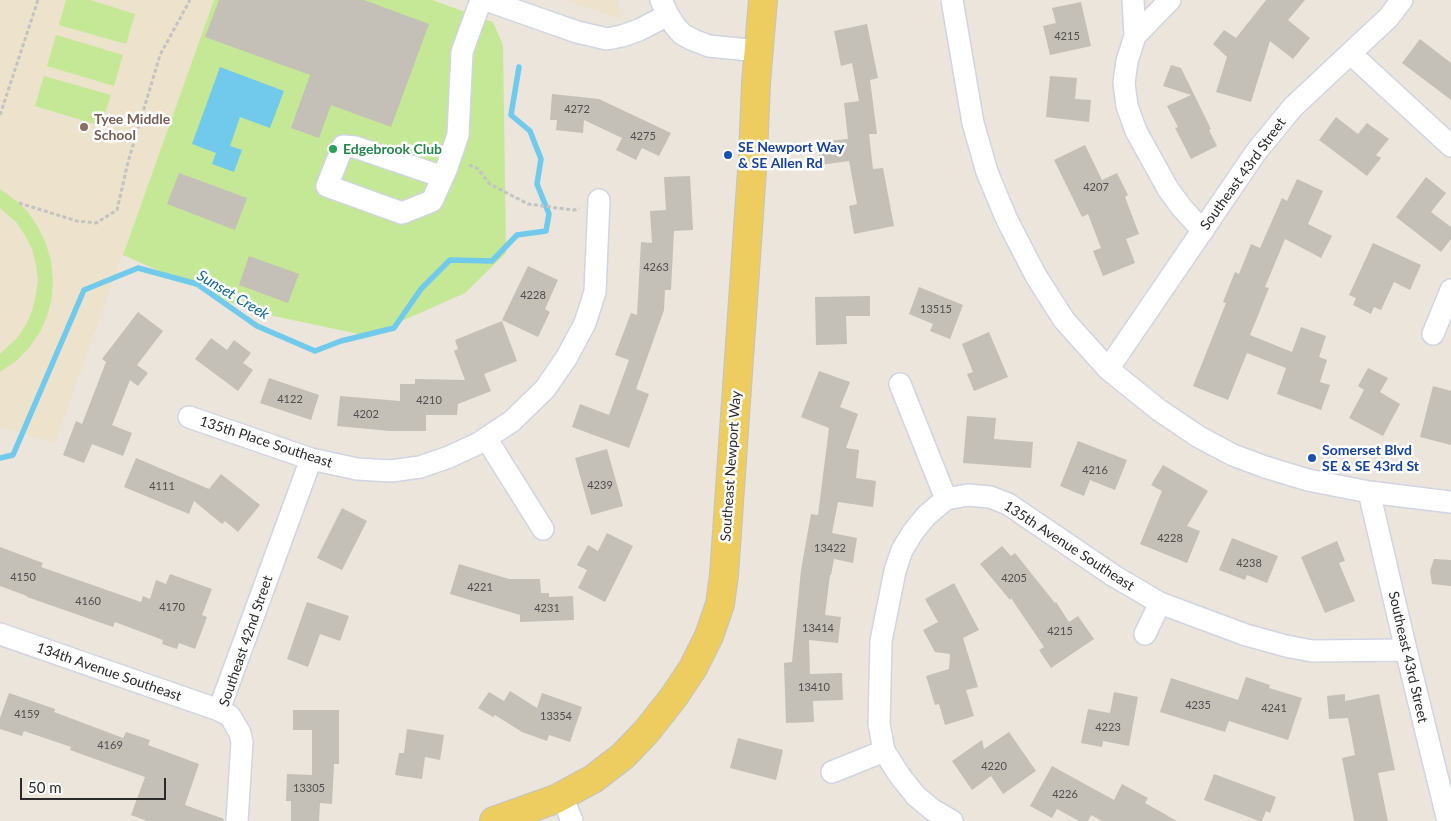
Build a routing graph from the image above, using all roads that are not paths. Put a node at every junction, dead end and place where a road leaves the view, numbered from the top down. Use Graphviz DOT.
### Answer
graph roads {
  1 [pos="481,0"];
  2 [pos="486,0"];
  3 [pos="763,0"];
  4 [pos="952,0"];
  5 [pos="1133,0"];
  6 [pos="1170,0"];
  7 [pos="1402,0"];
  8 [pos="665,8"];
  9 [pos="1135,36"];
  10 [pos="759,51"];
  11 [pos="1351,54"];
  12 [pos="1451,146"];
  13 [pos="446,169"];
  14 [pos="599,200"];
  15 [pos="1203,231"];
  16 [pos="1451,290"];
  17 [pos="1433,334"];
  18 [pos="1108,369"];
  19 [pos="900,384"];
  20 [pos="189,417"];
  21 [pos="486,438"];
  22 [pos="311,459"];
  23 [pos="1369,492"];
  24 [pos="946,499"];
  25 [pos="1451,502"];
  26 [pos="543,529"];
  27 [pos="1160,603"];
  28 [pos="0,634"];
  29 [pos="1145,634"];
  30 [pos="1406,650"];
  31 [pos="219,710"];
  32 [pos="884,751"];
  33 [pos="832,772"];
  34 [pos="562,796"];
  35 [pos="237,821"];
  36 [pos="494,821"];
  37 [pos="572,821"];
  38 [pos="952,821"];
  39 [pos="1448,821"];
  1 -- 13 [label="street"];
  2 -- 8 [label="street"];
  3 -- 10 [label="main road, Southeast Newport Way"];
  4 -- 18 [label="street"];
  5 -- 9 [label="street"];
  6 -- 9 [label="street"];
  7 -- 11 [label="street, Southeast 43rd Street"];
  8 -- 10 [label="street"];
  9 -- 15 [label="street"];
  10 -- 34 [label="main road, Southeast Newport Way"];
  11 -- 12 [label="street"];
  11 -- 15 [label="street, Southeast 43rd Street"];
  13 -- 13 [label="street"];
  14 -- 21 [label="street, 135th Place Southeast"];
  15 -- 18 [label="street, Southeast 43rd Street"];
  16 -- 17 [label="street"];
  18 -- 23 [label="street"];
  19 -- 24 [label="street"];
  20 -- 22 [label="street, 135th Place Southeast"];
  21 -- 22 [label="street, 135th Place Southeast"];
  21 -- 26 [label="street"];
  22 -- 31 [label="street, Southeast 42nd Street"];
  23 -- 25 [label="street"];
  23 -- 30 [label="street, Southeast 43rd Street"];
  24 -- 27 [label="street, 135th Avenue Southeast"];
  24 -- 32 [label="street"];
  27 -- 29 [label="street"];
  27 -- 30 [label="street, 135th Avenue Southeast"];
  28 -- 31 [label="street, 134th Avenue Southeast"];
  30 -- 39 [label="street, Southeast 43rd Street"];
  31 -- 35 [label="street, Southeast 42nd Street"];
  32 -- 33 [label="street"];
  32 -- 38 [label="street"];
  34 -- 36 [label="main road, Southeast Newport Way"];
  34 -- 37 [label="street"];
}
